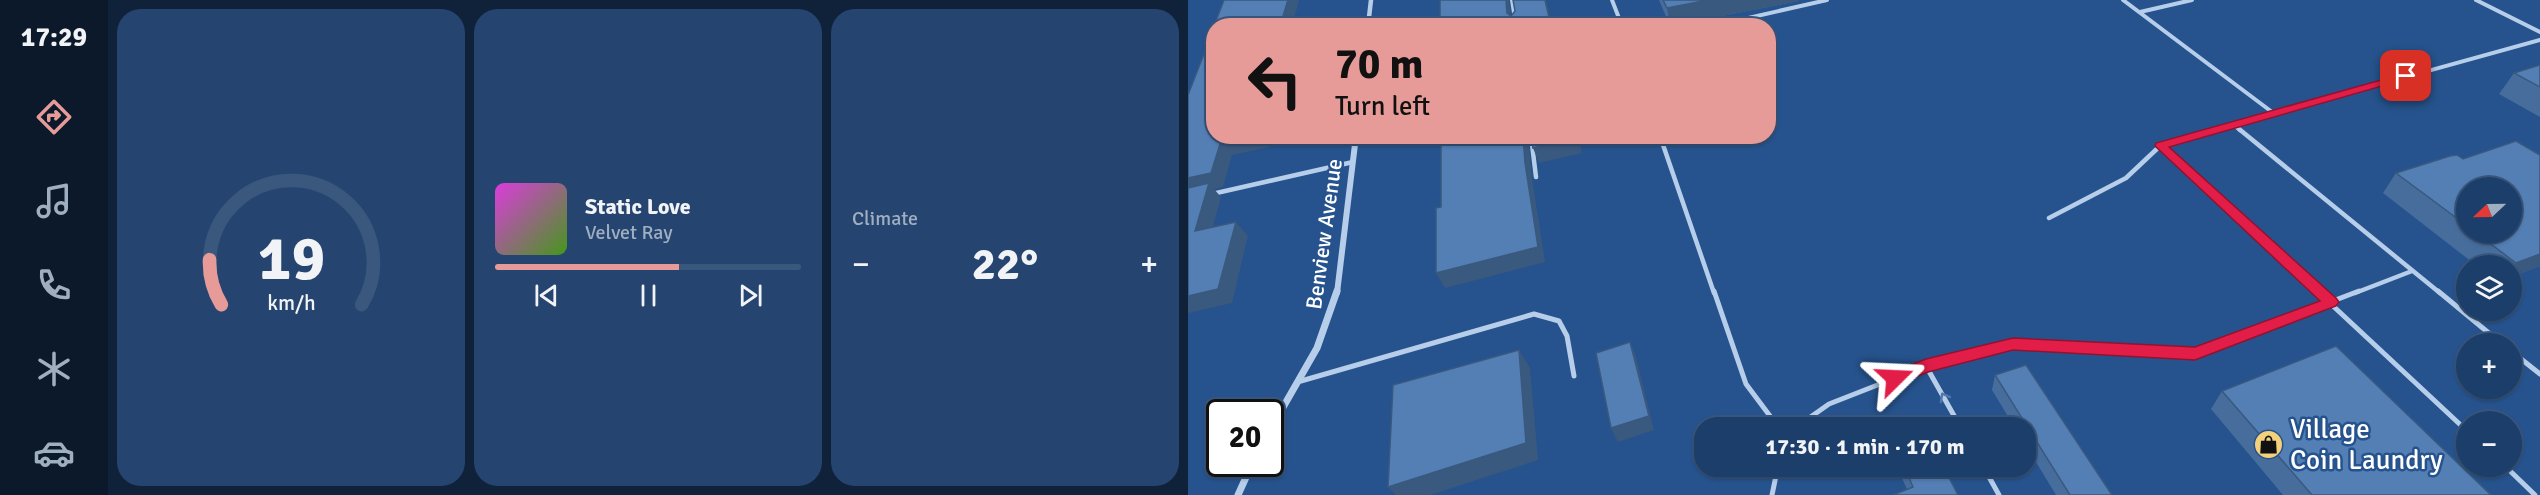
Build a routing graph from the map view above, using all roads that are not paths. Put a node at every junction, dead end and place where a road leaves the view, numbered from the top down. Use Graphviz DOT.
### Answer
graph roads {
  1 [pos="1371,0"];
  2 [pos="1512,0"];
  3 [pos="1612,0"];
  4 [pos="1827,0"];
  5 [pos="2123,0"];
  6 [pos="2193,0"];
  7 [pos="2476,0"];
  8 [pos="2139,12"];
  9 [pos="1369,18"];
  10 [pos="1515,18"];
  11 [pos="1619,18"];
  12 [pos="1748,18"];
  13 [pos="2540,32"];
  14 [pos="2540,40"];
  15 [pos="2272,112"];
  16 [pos="2233,124"];
  17 [pos="1355,144"];
  18 [pos="1532,144"];
  19 [pos="1663,144"];
  20 [pos="2160,146"];
  21 [pos="1353,162"];
  22 [pos="1536,177"];
  23 [pos="1209,195"];
  24 [pos="2049,218"];
  25 [pos="2412,271"];
  26 [pos="2331,302"];
  27 [pos="2488,333"];
  28 [pos="2522,360"];
  29 [pos="1926,366"];
  30 [pos="2540,374"];
  31 [pos="1574,376"];
  32 [pos="1301,381"];
  33 [pos="1284,408"];
  34 [pos="1771,417"];
  35 [pos="1811,417"];
  36 [pos="1955,417"];
  37 [pos="2456,421"];
  38 [pos="1246,477"];
  39 [pos="1776,477"];
  40 [pos="1989,477"];
  41 [pos="2516,477"];
  42 [pos="1238,495"];
  43 [pos="1772,495"];
  44 [pos="1999,495"];
  45 [pos="2535,495"];
  1 -- 9 [label="street"];
  2 -- 10 [label="lane"];
  3 -- 11 [label="lane"];
  4 -- 12 [label="lane"];
  5 -- 8 [label="lane"];
  6 -- 8 [label="lane"];
  7 -- 13 [label="lane"];
  8 -- 15 [label="lane"];
  14 -- 15 [label="lane"];
  15 -- 16 [label="lane"];
  16 -- 20 [label="lane"];
  16 -- 25 [label="lane"];
  17 -- 21 [label="street, Benview Avenue"];
  18 -- 22 [label="lane"];
  19 -- 34 [label="lane"];
  20 -- 24 [label="lane"];
  20 -- 26 [label="lane"];
  21 -- 23 [label="lane"];
  21 -- 32 [label="street, Benview Avenue"];
  25 -- 26 [label="lane"];
  25 -- 27 [label="lane"];
  26 -- 29 [label="lane"];
  26 -- 37 [label="lane"];
  28 -- 30 [label="lane"];
  29 -- 35 [label="lane"];
  36 -- 29 [label="lane, one-way"];
  31 -- 32 [label="lane"];
  32 -- 33 [label="street, Benview Avenue"];
  38 -- 42 [label="street"];
  39 -- 43 [label="lane"];
  40 -- 44 [label="lane"];
  41 -- 45 [label="lane"];
}
